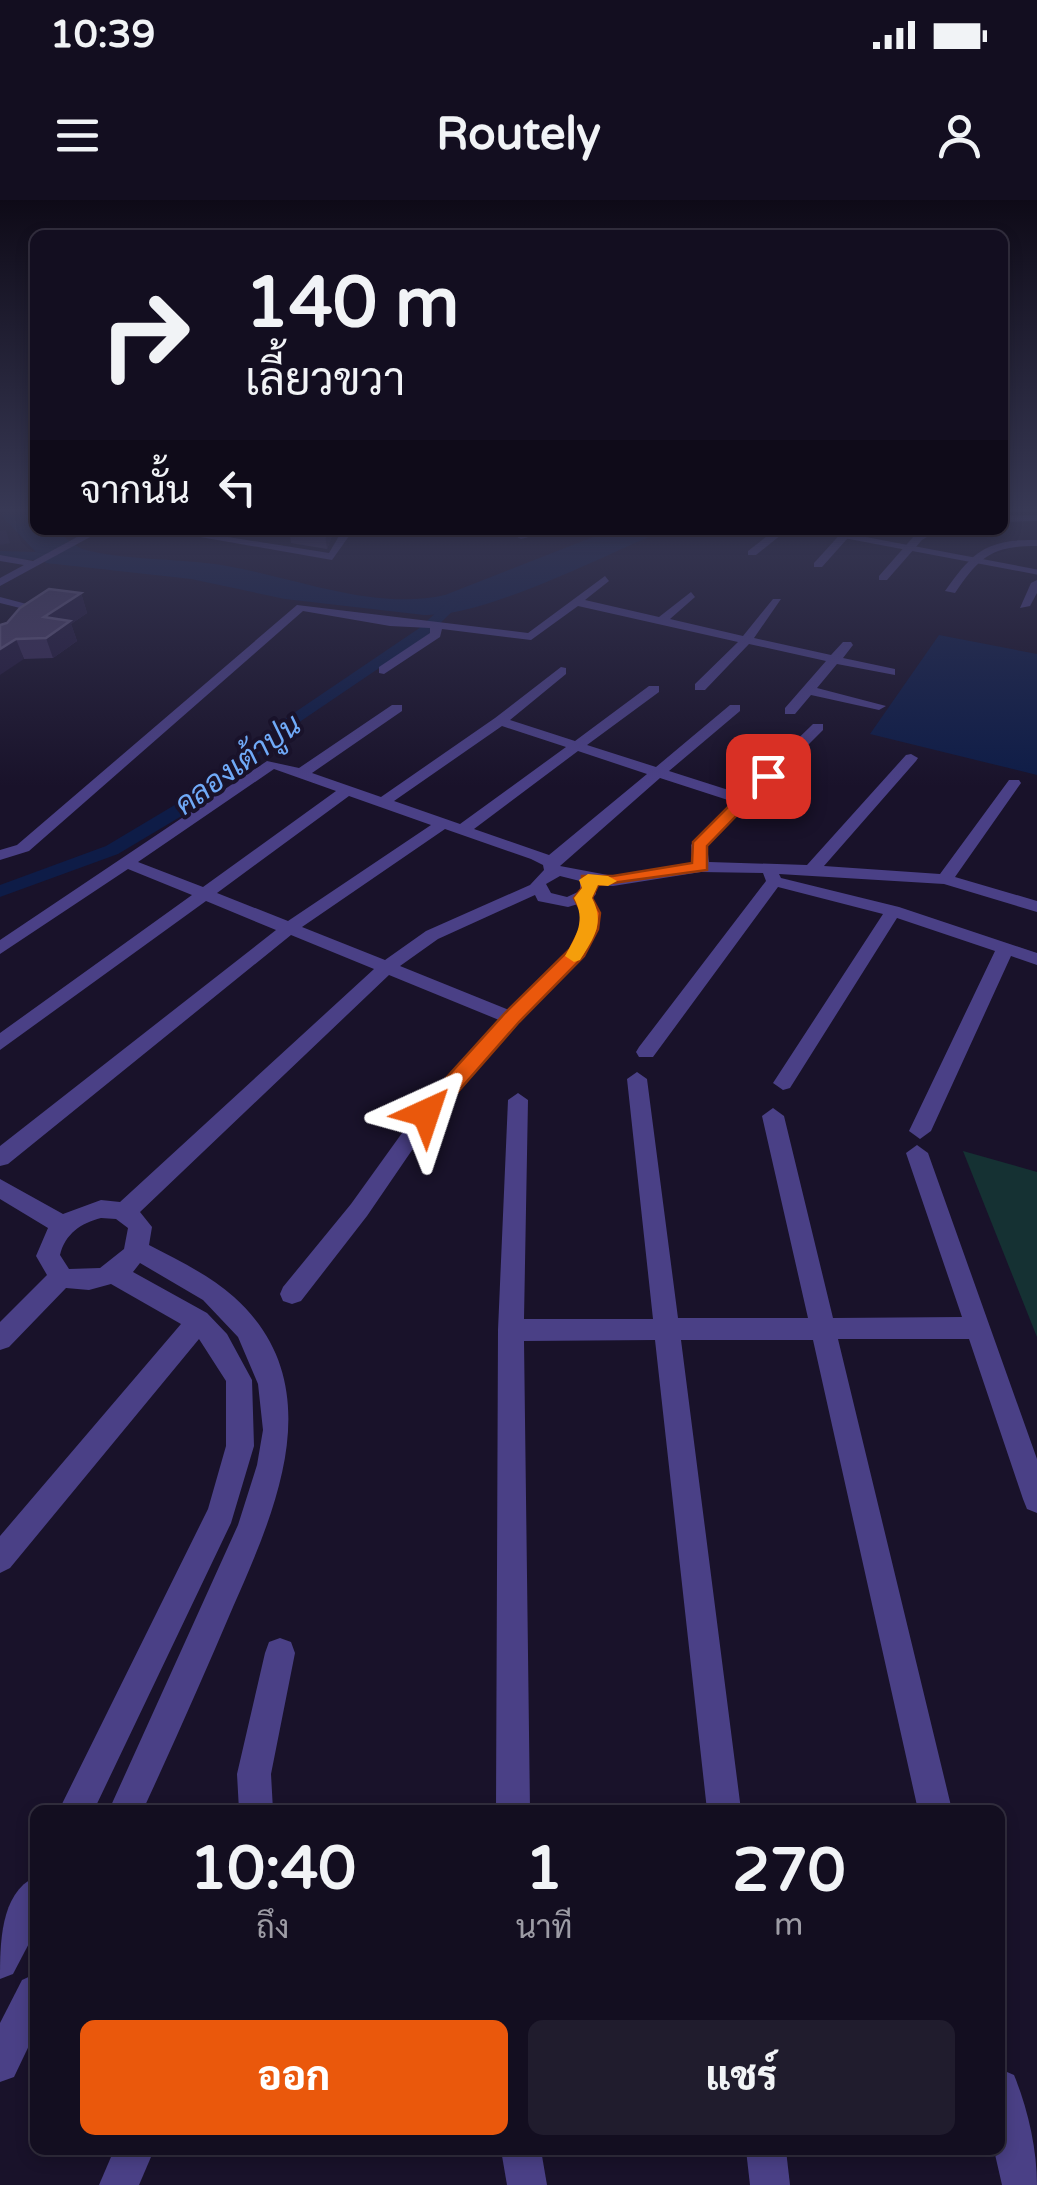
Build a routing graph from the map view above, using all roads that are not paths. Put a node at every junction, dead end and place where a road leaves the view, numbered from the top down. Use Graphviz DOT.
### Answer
graph roads {
  1 [pos="3,601"];
  2 [pos="684,601"];
  3 [pos="777,601"];
  4 [pos="1027,601"];
  5 [pos="577,602"];
  6 [pos="1024,606"];
  7 [pos="661,621"];
  8 [pos="430,625"];
  9 [pos="746,640"];
  10 [pos="0,642"];
  11 [pos="848,645"];
  12 [pos="836,660"];
  13 [pos="384,670"];
  14 [pos="561,671"];
  15 [pos="890,672"];
  16 [pos="700,688"];
  17 [pos="654,689"];
  18 [pos="808,690"];
  19 [pos="879,706"];
  20 [pos="397,708"];
  21 [pos="735,708"];
  22 [pos="790,712"];
  23 [pos="500,721"];
  24 [pos="818,727"];
  25 [pos="575,745"];
  26 [pos="911,758"];
  27 [pos="656,772"];
  28 [pos="302,773"];
  29 [pos="1014,784"];
  30 [pos="349,789"];
  31 [pos="743,800"];
  32 [pos="385,801"];
  33 [pos="444,823"];
  34 [pos="463,829"];
  35 [pos="6,854"];
  36 [pos="127,863"];
  37 [pos="551,867"];
  38 [pos="701,867"];
  39 [pos="812,870"];
  40 [pos="772,874"];
  41 [pos="945,878"];
  42 [pos="537,888"];
  43 [pos="585,888"];
  44 [pos="200,896"];
  45 [pos="1037,907"];
  46 [pos="893,911"];
  47 [pos="288,929"];
  48 [pos="0,948"];
  49 [pos="1004,950"];
  50 [pos="1037,959"];
  51 [pos="387,967"];
  52 [pos="512,1018"];
  53 [pos="0,1043"];
  54 [pos="646,1052"];
  55 [pos="636,1078"];
  56 [pos="783,1083"];
  57 [pos="518,1100"];
  58 [pos="773,1116"];
  59 [pos="0,1158"];
  60 [pos="0,1188"];
  61 [pos="125,1212"];
  62 [pos="63,1225"];
  63 [pos="137,1250"];
  64 [pos="113,1273"];
  65 [pos="61,1276"];
  66 [pos="292,1294"];
  67 [pos="198,1321"];
  68 [pos="664,1327"];
  69 [pos="824,1328"];
  70 [pos="977,1328"];
  71 [pos="511,1330"];
  72 [pos="0,1339"];
  73 [pos="1037,1498"];
  74 [pos="0,1558"];
  75 [pos="280,1653"];
  76 [pos="142,1676"];
  77 [pos="174,1707"];
  78 [pos="78,1805"];
  79 [pos="128,1805"];
  80 [pos="256,1805"];
  81 [pos="513,1805"];
  82 [pos="723,1805"];
  83 [pos="934,1805"];
  84 [pos="30,1904"];
  85 [pos="0,1961"];
  86 [pos="30,2004"];
  87 [pos="0,2062"];
  88 [pos="1005,2111"];
  89 [pos="132,2155"];
  90 [pos="522,2155"];
  91 [pos="767,2155"];
  92 [pos="119,2185"];
  93 [pos="527,2185"];
  94 [pos="770,2185"];
  95 [pos="1022,2185"];
  1 -- 10 [label="street"];
  2 -- 7 [label="street"];
  3 -- 9 [label="street"];
  4 -- 6 [label="street"];
  5 -- 7 [label="street"];
  5 -- 8 [label="street"];
  7 -- 9 [label="street"];
  8 -- 13 [label="street"];
  8 -- 35 [label="street"];
  9 -- 12 [label="street"];
  9 -- 16 [label="street"];
  11 -- 12 [label="street"];
  12 -- 15 [label="street"];
  12 -- 18 [label="street"];
  14 -- 23 [label="street"];
  17 -- 25 [label="street"];
  18 -- 19 [label="street"];
  18 -- 22 [label="street"];
  20 -- 28 [label="street"];
  21 -- 27 [label="street"];
  23 -- 25 [label="street"];
  23 -- 32 [label="street"];
  24 -- 31 [label="street"];
  25 -- 27 [label="street"];
  25 -- 34 [label="street"];
  26 -- 39 [label="street"];
  27 -- 31 [label="street"];
  27 -- 37 [label="street"];
  28 -- 30 [label="street"];
  28 -- 36 [label="street"];
  29 -- 41 [label="street"];
  30 -- 32 [label="street"];
  30 -- 44 [label="street"];
  31 -- 38 [label="street"];
  32 -- 33 [label="street"];
  33 -- 34 [label="street"];
  33 -- 47 [label="street"];
  34 -- 37 [label="street"];
  36 -- 44 [label="street"];
  36 -- 48 [label="street"];
  37 -- 42 [label="street"];
  37 -- 43 [label="street"];
  38 -- 40 [label="street"];
  38 -- 43 [label="street"];
  39 -- 40 [label="street"];
  39 -- 41 [label="street"];
  40 -- 46 [label="street"];
  40 -- 54 [label="street"];
  41 -- 45 [label="street"];
  42 -- 43 [label="street"];
  42 -- 51 [label="street"];
  43 -- 52 [label="street"];
  44 -- 47 [label="street"];
  44 -- 53 [label="street"];
  46 -- 49 [label="street"];
  46 -- 56 [label="street"];
  47 -- 51 [label="street"];
  47 -- 59 [label="street"];
  49 -- 50 [label="street"];
  49 -- 70 [label="street"];
  51 -- 52 [label="street"];
  51 -- 61 [label="street"];
  52 -- 66 [label="street"];
  55 -- 68 [label="street"];
  57 -- 71 [label="street"];
  58 -- 69 [label="street"];
  60 -- 62 [label="street"];
  61 -- 62 [label="street"];
  61 -- 63 [label="street"];
  62 -- 65 [label="street"];
  63 -- 64 [label="street"];
  63 -- 77 [label="street"];
  64 -- 65 [label="street"];
  64 -- 67 [label="street"];
  65 -- 72 [label="street"];
  67 -- 74 [label="street"];
  67 -- 76 [label="street"];
  68 -- 69 [label="street"];
  68 -- 71 [label="street"];
  68 -- 82 [label="street"];
  69 -- 70 [label="street"];
  69 -- 83 [label="street"];
  70 -- 73 [label="street"];
  71 -- 81 [label="street"];
  75 -- 80 [label="street"];
  76 -- 77 [label="street"];
  76 -- 78 [label="street"];
  77 -- 79 [label="street"];
  84 -- 85 [label="street"];
  86 -- 87 [label="street"];
  88 -- 95 [label="street"];
  89 -- 92 [label="street"];
  90 -- 93 [label="street"];
  91 -- 94 [label="street"];
}
